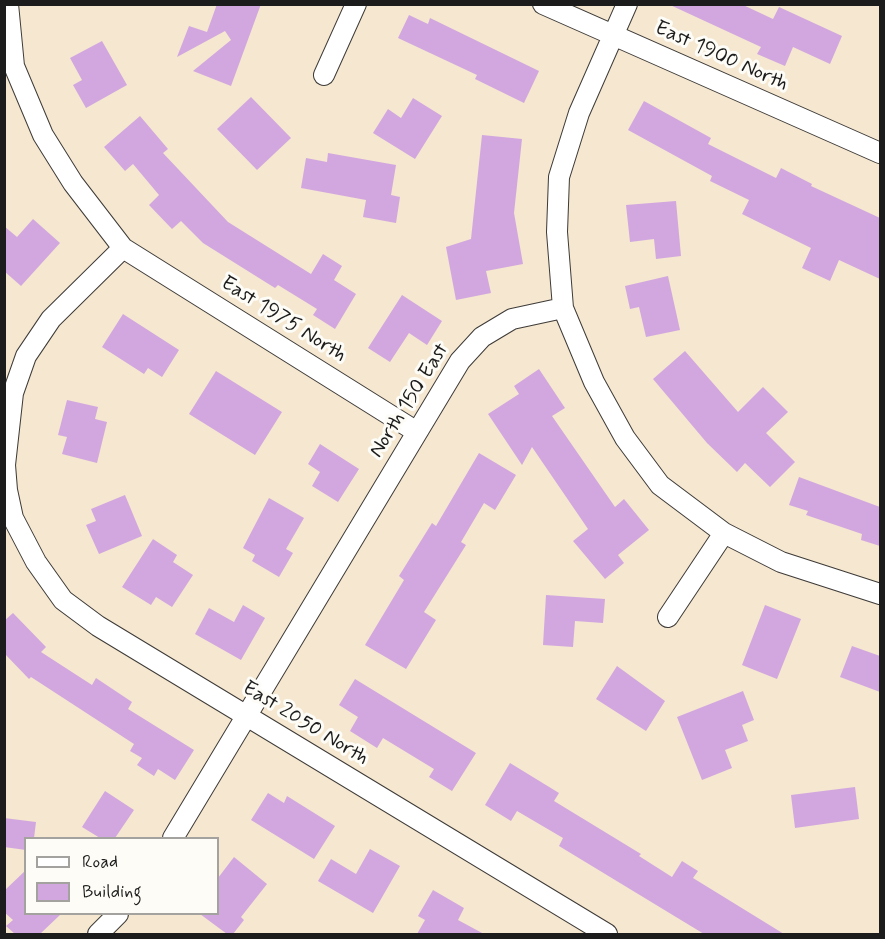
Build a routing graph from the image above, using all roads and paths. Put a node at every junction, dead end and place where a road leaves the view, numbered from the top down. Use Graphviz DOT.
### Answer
graph roads {
  1 [pos="8,4"];
  2 [pos="356,4"];
  3 [pos="543,4"];
  4 [pos="627,4"];
  5 [pos="613,37"];
  6 [pos="324,75"];
  7 [pos="880,153"];
  8 [pos="123,248"];
  9 [pos="563,308"];
  10 [pos="417,432"];
  11 [pos="724,533"];
  12 [pos="880,594"];
  13 [pos="668,617"];
  14 [pos="246,716"];
  15 [pos="173,837"];
  16 [pos="117,915"];
  17 [pos="98,934"];
  18 [pos="607,934"];
  1 -- 8 [label="street"];
  2 -- 6 [label="street"];
  3 -- 5 [label="street, East 1900 North"];
  4 -- 5 [label="street"];
  5 -- 7 [label="street, East 1900 North"];
  5 -- 9 [label="street"];
  8 -- 10 [label="street, East 1975 North"];
  8 -- 14 [label="street, East 2050 North"];
  9 -- 10 [label="street, North 150 East"];
  9 -- 11 [label="street"];
  10 -- 14 [label="street, North 150 East"];
  11 -- 12 [label="street"];
  11 -- 13 [label="street"];
  14 -- 15 [label="street, North 150 East"];
  14 -- 18 [label="street, East 2050 North"];
  16 -- 17 [label="street"];
}
